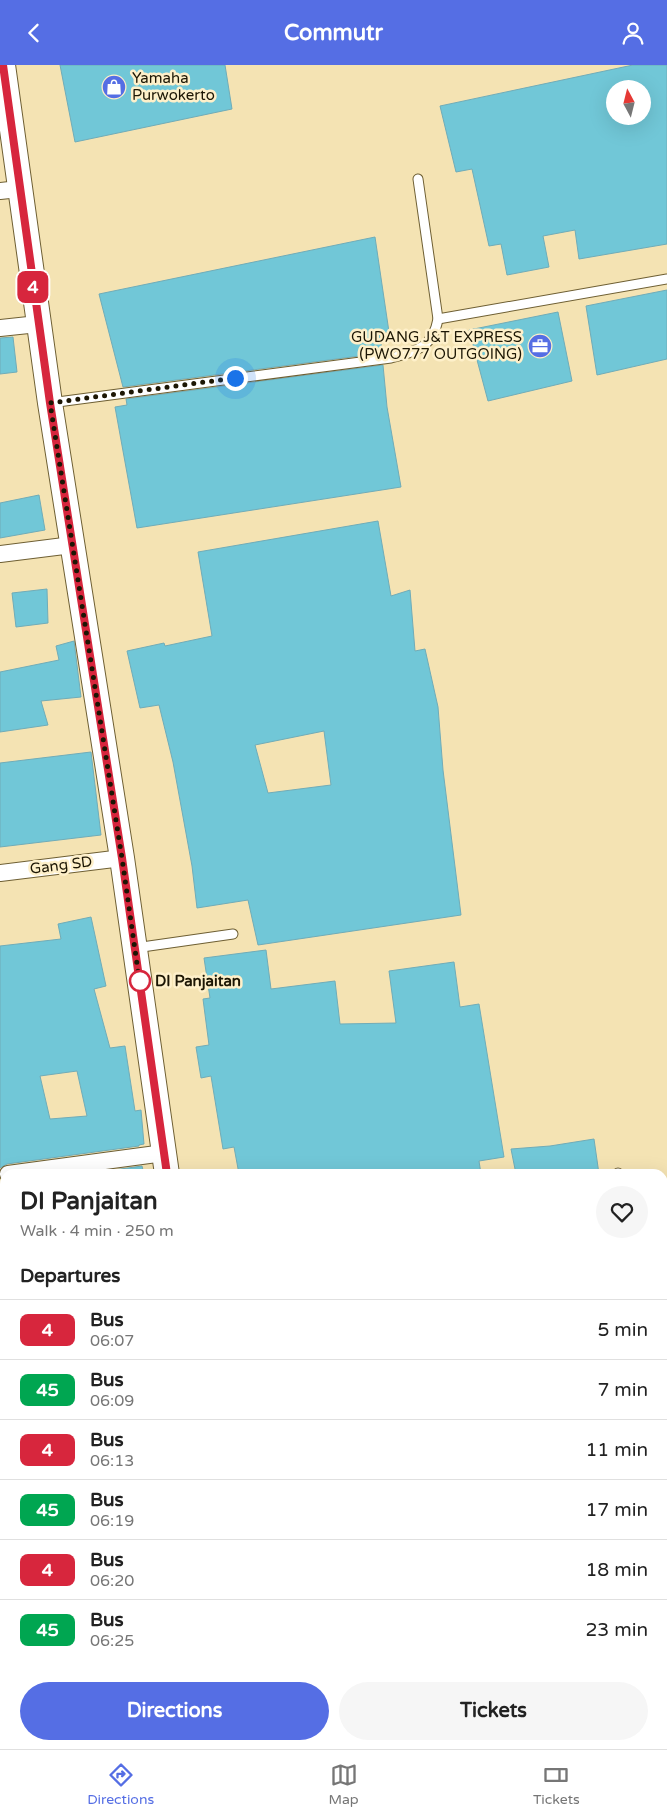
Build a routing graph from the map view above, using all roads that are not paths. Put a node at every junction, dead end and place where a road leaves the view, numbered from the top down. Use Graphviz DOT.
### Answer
graph roads {
  1 [pos="3,65"];
  2 [pos="418,179"];
  3 [pos="10,190"];
  4 [pos="667,279"];
  5 [pos="438,319"];
  6 [pos="38,324"];
  7 [pos="0,328"];
  8 [pos="50,403"];
  9 [pos="72,545"];
  10 [pos="0,553"];
  11 [pos="122,858"];
  12 [pos="0,873"];
  13 [pos="233,934"];
  14 [pos="135,948"];
  15 [pos="166,1163"];
  16 [pos="79,1169"];
  1 -- 3 [label="street"];
  2 -- 5 [label="lane"];
  3 -- 6 [label="street"];
  4 -- 5 [label="lane"];
  5 -- 8 [label="lane"];
  6 -- 7 [label="street"];
  6 -- 8 [label="street"];
  8 -- 9 [label="street"];
  9 -- 10 [label="street"];
  9 -- 11 [label="street"];
  11 -- 12 [label="street, Gang SD"];
  11 -- 14 [label="street"];
  13 -- 14 [label="lane"];
  14 -- 15 [label="street"];
  15 -- 16 [label="street"];
}
